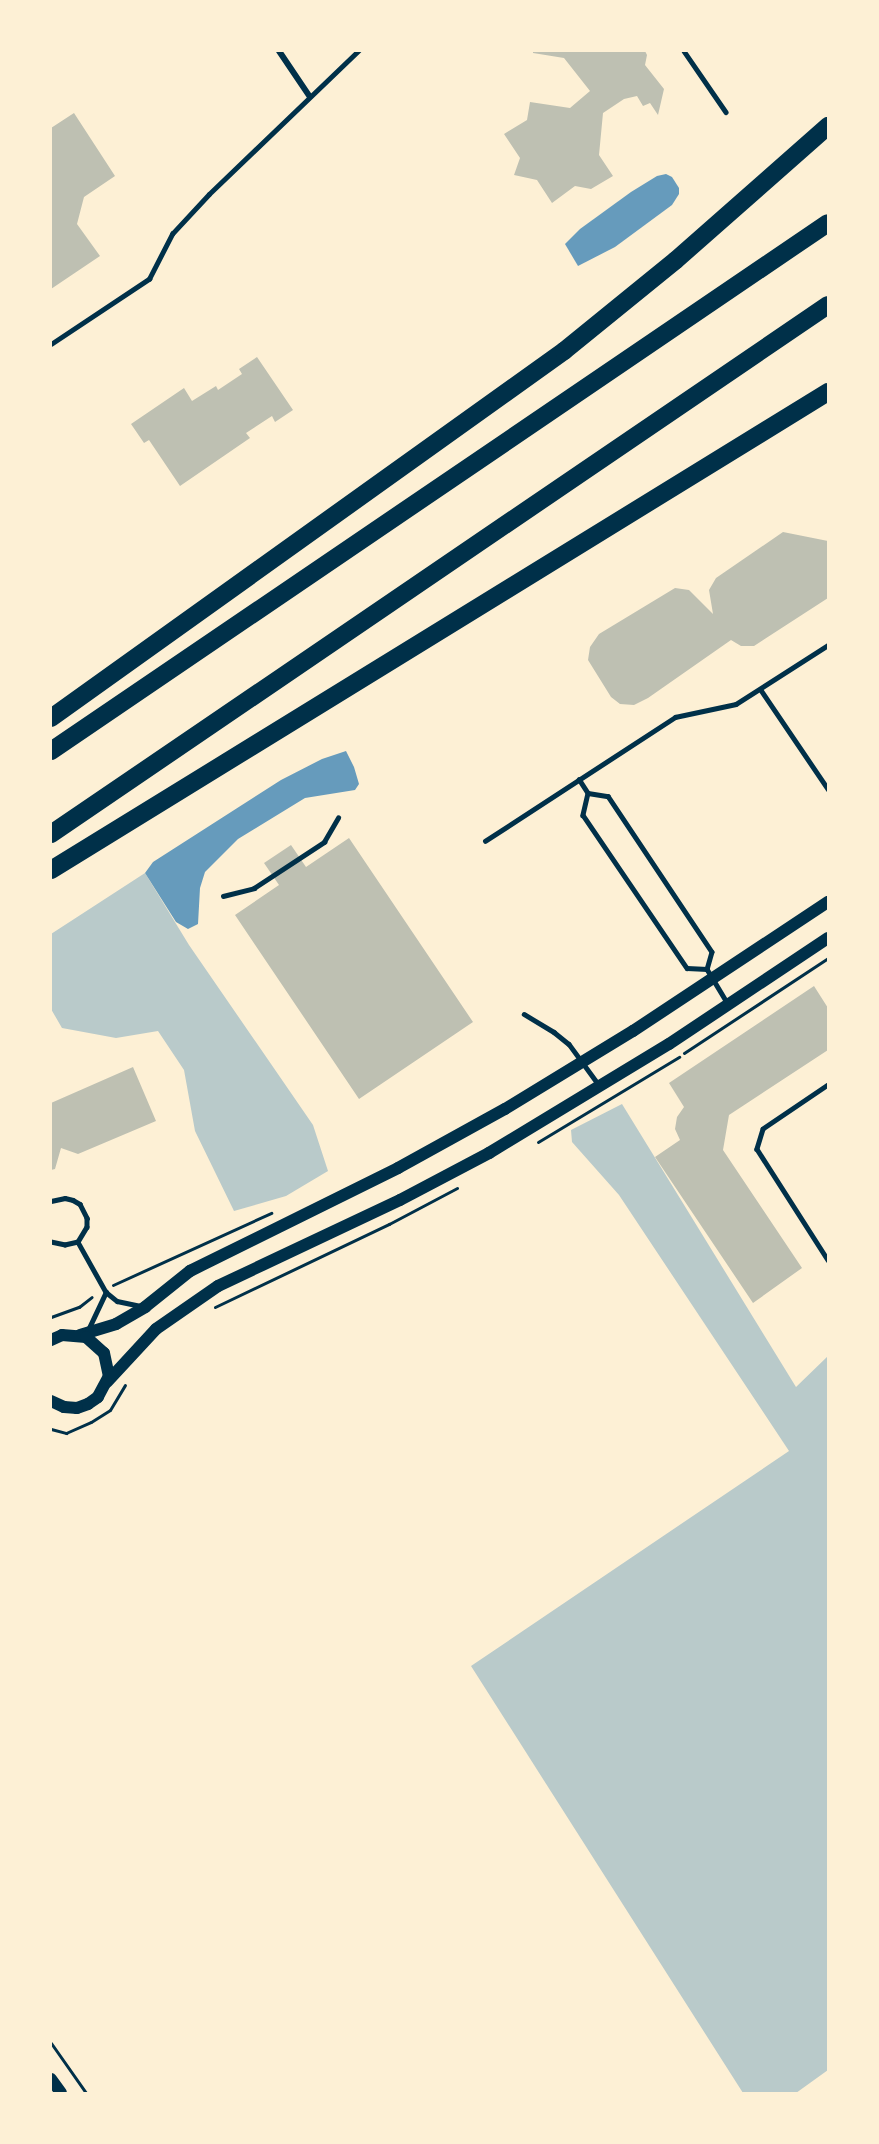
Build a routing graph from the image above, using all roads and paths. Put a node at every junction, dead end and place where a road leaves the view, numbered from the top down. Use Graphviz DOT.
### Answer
graph roads {
  1 [pos="279,51"];
  2 [pos="358,51"];
  3 [pos="684,51"];
  4 [pos="310,97"];
  5 [pos="726,112"];
  6 [pos="828,126"];
  7 [pos="828,223"];
  8 [pos="828,305"];
  9 [pos="51,344"];
  10 [pos="828,392"];
  11 [pos="828,645"];
  12 [pos="761,690"];
  13 [pos="51,717"];
  14 [pos="51,751"];
  15 [pos="579,779"];
  16 [pos="828,789"];
  17 [pos="588,793"];
  18 [pos="338,818"];
  19 [pos="51,834"];
  20 [pos="485,841"];
  21 [pos="51,870"];
  22 [pos="223,896"];
  23 [pos="828,902"];
  24 [pos="828,938"];
  25 [pos="710,974"];
  26 [pos="729,1004"];
  27 [pos="524,1014"];
  28 [pos="583,1062"];
  29 [pos="828,1085"];
  30 [pos="601,1087"];
  31 [pos="51,1201"];
  32 [pos="277,1210"];
  33 [pos="51,1242"];
  34 [pos="78,1242"];
  35 [pos="828,1260"];
  36 [pos="105,1290"];
  37 [pos="145,1307"];
  38 [pos="51,1317"];
  39 [pos="83,1335"];
  40 [pos="51,1340"];
  41 [pos="107,1382"];
  42 [pos="54,1404"];
  43 [pos="51,2043"];
  44 [pos="51,2079"];
  45 [pos="61,2093"];
  46 [pos="86,2093"];
  1 -- 4 [label="street"];
  2 -- 4 [label="lane"];
  3 -- 5 [label="lane"];
  4 -- 9 [label="lane"];
  6 -- 13 [label="highway"];
  7 -- 14 [label="highway"];
  8 -- 19 [label="highway"];
  10 -- 21 [label="highway"];
  11 -- 12 [label="lane"];
  12 -- 15 [label="lane"];
  12 -- 16 [label="lane"];
  15 -- 17 [label="lane"];
  15 -- 20 [label="lane"];
  17 -- 25 [label="lane"];
  17 -- 25 [label="lane"];
  18 -- 22 [label="lane"];
  23 -- 25 [label="main road"];
  24 -- 26 [label="main road"];
  25 -- 26 [label="lane"];
  25 -- 28 [label="main road"];
  26 -- 30 [label="main road"];
  27 -- 28 [label="lane"];
  28 -- 30 [label="lane"];
  28 -- 37 [label="main road"];
  29 -- 35 [label="lane"];
  30 -- 41 [label="main road"];
  31 -- 34 [label="lane"];
  32 -- 36 [label="path"];
  33 -- 34 [label="lane"];
  34 -- 36 [label="lane"];
  36 -- 37 [label="lane"];
  36 -- 38 [label="path"];
  36 -- 39 [label="lane"];
  37 -- 39 [label="main road"];
  39 -- 40 [label="main road"];
  39 -- 41 [label="main road"];
  41 -- 42 [label="main road"];
  43 -- 46 [label="path"];
  44 -- 45 [label="main road"];
}
